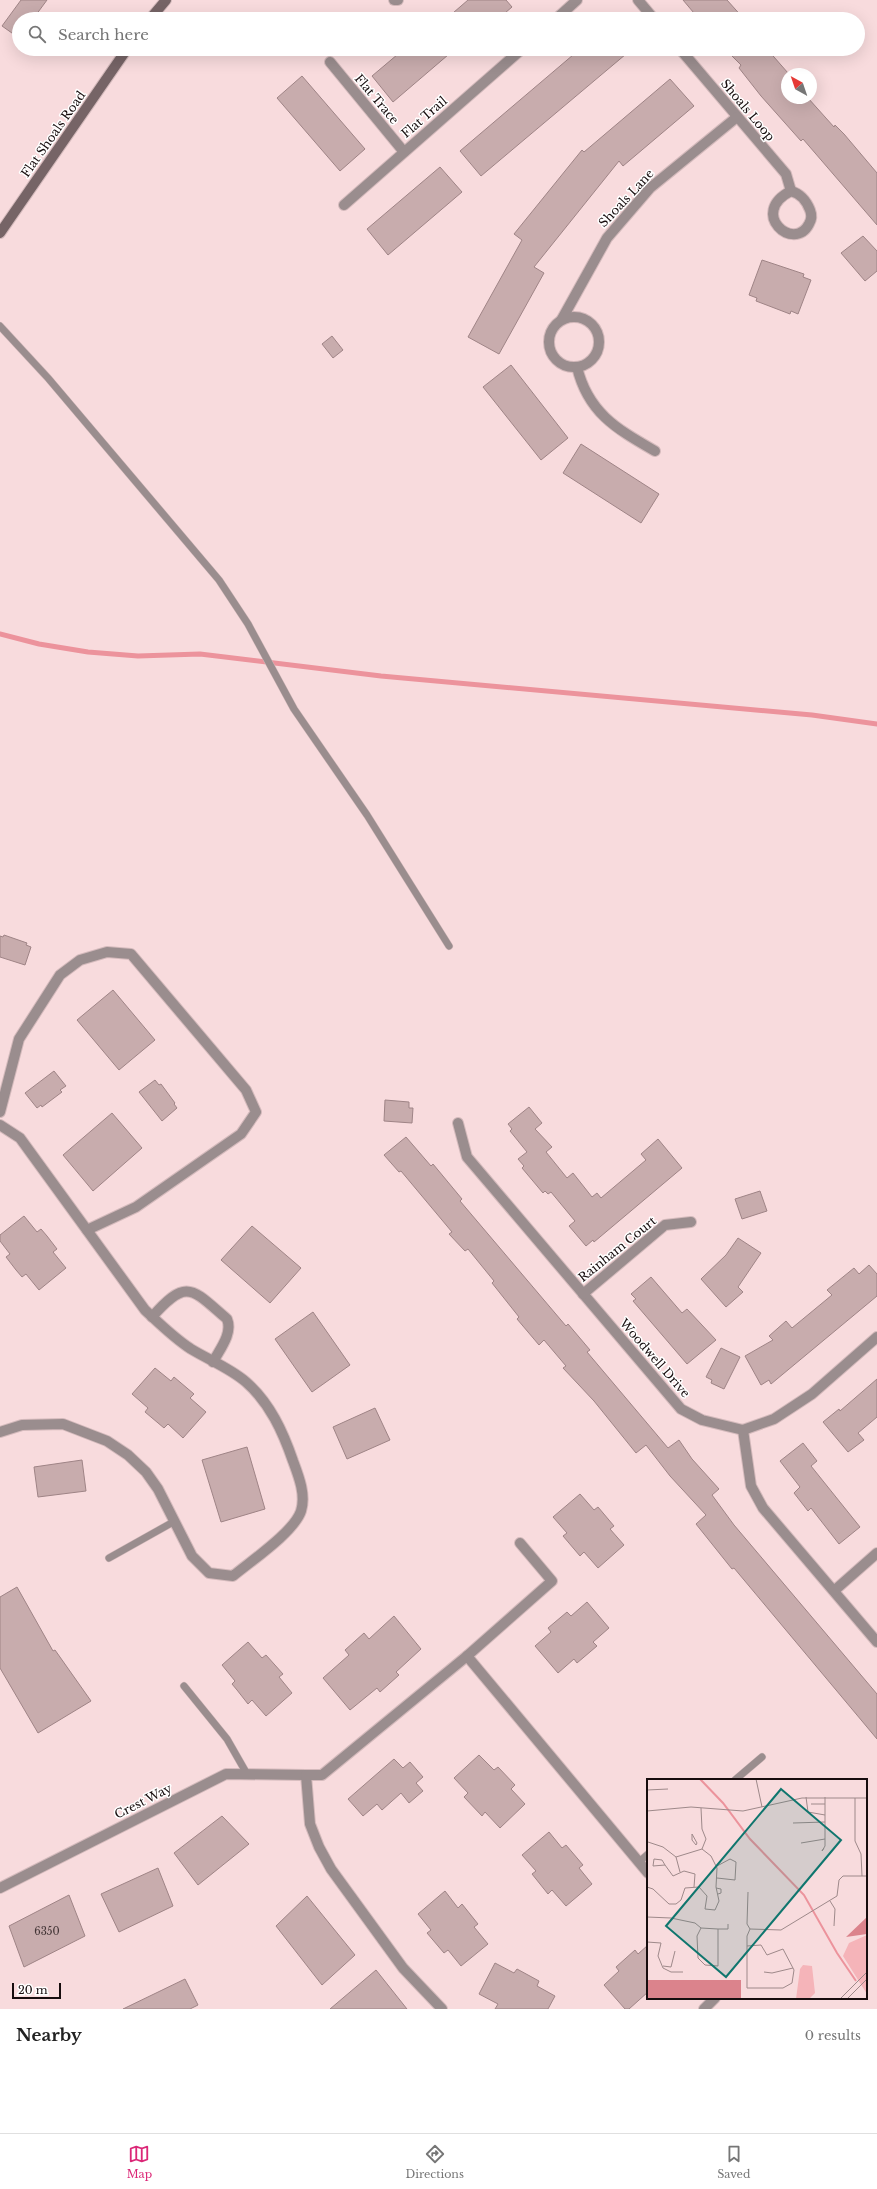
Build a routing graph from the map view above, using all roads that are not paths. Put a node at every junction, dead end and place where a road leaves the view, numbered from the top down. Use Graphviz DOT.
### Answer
graph roads {
  1 [pos="166,0"];
  2 [pos="394,0"];
  3 [pos="398,0"];
  4 [pos="578,0"];
  5 [pos="638,0"];
  6 [pos="156,12"];
  7 [pos="564,12"];
  8 [pos="648,12"];
  9 [pos="122,56"];
  10 [pos="514,56"];
  11 [pos="686,56"];
  12 [pos="330,62"];
  13 [pos="737,117"];
  14 [pos="404,152"];
  15 [pos="791,191"];
  16 [pos="344,205"];
  17 [pos="0,233"];
  18 [pos="562,319"];
  19 [pos="0,326"];
  20 [pos="577,367"];
  21 [pos="656,451"];
  22 [pos="449,946"];
  23 [pos="0,1112"];
  24 [pos="458,1123"];
  25 [pos="0,1126"];
  26 [pos="692,1222"];
  27 [pos="87,1230"];
  28 [pos="583,1294"];
  29 [pos="152,1317"];
  30 [pos="877,1337"];
  31 [pos="213,1362"];
  32 [pos="743,1430"];
  33 [pos="0,1432"];
  34 [pos="175,1521"];
  35 [pos="520,1543"];
  36 [pos="877,1553"];
  37 [pos="108,1558"];
  38 [pos="834,1590"];
  39 [pos="877,1642"];
  40 [pos="466,1656"];
  41 [pos="184,1686"];
  42 [pos="762,1757"];
  43 [pos="247,1774"];
  44 [pos="306,1775"];
  45 [pos="736,1779"];
  46 [pos="647,1855"];
  47 [pos="639,1862"];
  48 [pos="647,1872"];
  49 [pos="0,1888"];
  50 [pos="714,1999"];
  51 [pos="442,2009"];
  52 [pos="704,2009"];
  1 -- 6 [label="street"];
  2 -- 3 [label="street"];
  4 -- 7 [label="street"];
  5 -- 8 [label="street"];
  9 -- 17 [label="street, Flat Shoals Road"];
  10 -- 14 [label="street, Flat Trail"];
  11 -- 13 [label="street, Shoals Loop"];
  12 -- 14 [label="street, Flat Trace"];
  13 -- 15 [label="street, Shoals Loop"];
  13 -- 18 [label="street, Shoals Lane"];
  14 -- 16 [label="street, Flat Trail"];
  15 -- 15 [label="street"];
  18 -- 20 [label="street, Shoals Lane"];
  18 -- 20 [label="street"];
  19 -- 22 [label="lane"];
  20 -- 21 [label="street"];
  23 -- 27 [label="street"];
  24 -- 28 [label="street, Woodwell Drive"];
  25 -- 27 [label="street"];
  26 -- 28 [label="street, Rainham Court"];
  27 -- 29 [label="street"];
  28 -- 32 [label="street, Woodwell Drive"];
  29 -- 31 [label="street"];
  29 -- 31 [label="street"];
  30 -- 32 [label="street"];
  31 -- 34 [label="street"];
  32 -- 38 [label="street"];
  33 -- 34 [label="street"];
  34 -- 37 [label="lane"];
  35 -- 40 [label="street, Crest Way"];
  36 -- 38 [label="street"];
  38 -- 39 [label="street"];
  40 -- 44 [label="street, Crest Way"];
  40 -- 47 [label="street"];
  41 -- 43 [label="lane"];
  42 -- 45 [label="lane"];
  43 -- 44 [label="street, Crest Way"];
  43 -- 49 [label="street, Crest Way"];
  44 -- 51 [label="street"];
  46 -- 47 [label="lane"];
  47 -- 48 [label="street"];
  50 -- 52 [label="street"];
}
